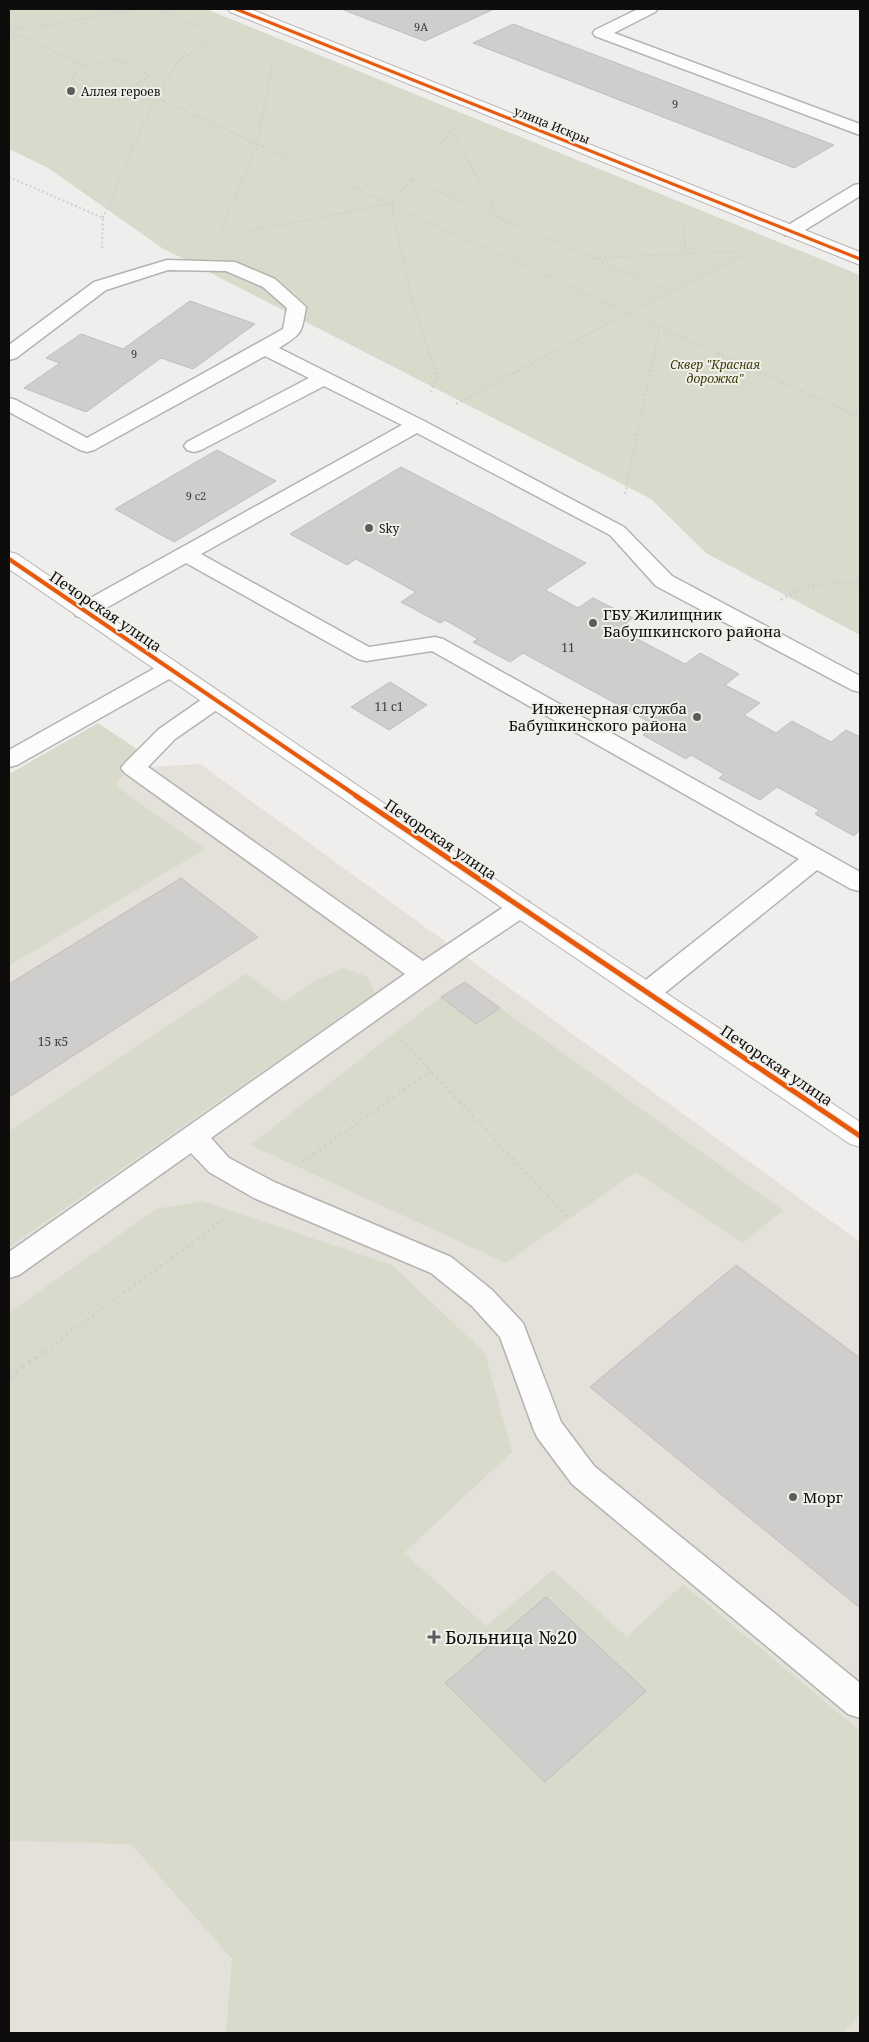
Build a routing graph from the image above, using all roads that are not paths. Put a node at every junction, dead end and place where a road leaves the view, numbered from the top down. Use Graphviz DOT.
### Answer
graph roads {
  1 [pos="236,9"];
  2 [pos="650,9"];
  3 [pos="860,130"];
  4 [pos="860,189"];
  5 [pos="791,231"];
  6 [pos="860,259"];
  7 [pos="265,348"];
  8 [pos="9,354"];
  9 [pos="324,378"];
  10 [pos="9,404"];
  11 [pos="418,425"];
  12 [pos="194,446"];
  13 [pos="185,554"];
  14 [pos="9,559"];
  15 [pos="84,610"];
  16 [pos="170,670"];
  17 [pos="860,686"];
  18 [pos="216,700"];
  19 [pos="9,760"];
  20 [pos="816,858"];
  21 [pos="860,883"];
  22 [pos="520,908"];
  23 [pos="423,974"];
  24 [pos="648,993"];
  25 [pos="860,1136"];
  26 [pos="193,1137"];
  27 [pos="9,1267"];
  28 [pos="860,1704"];
  1 -- 5 [label="street, улица Искры"];
  2 -- 3 [label="lane"];
  4 -- 5 [label="lane"];
  5 -- 6 [label="street, улица Искры"];
  7 -- 8 [label="lane"];
  7 -- 9 [label="lane"];
  7 -- 10 [label="lane"];
  9 -- 11 [label="lane"];
  9 -- 12 [label="lane"];
  11 -- 13 [label="lane"];
  11 -- 17 [label="lane"];
  13 -- 15 [label="lane"];
  13 -- 20 [label="lane"];
  14 -- 15 [label="street, Печорская улица"];
  15 -- 16 [label="street, Печорская улица"];
  16 -- 18 [label="street, Печорская улица"];
  16 -- 19 [label="lane"];
  18 -- 22 [label="street, Печорская улица"];
  18 -- 23 [label="lane"];
  20 -- 21 [label="lane"];
  20 -- 24 [label="lane"];
  22 -- 23 [label="lane"];
  22 -- 24 [label="street, Печорская улица"];
  23 -- 26 [label="lane"];
  24 -- 25 [label="street, Печорская улица"];
  26 -- 27 [label="lane"];
  26 -- 28 [label="lane"];
}
